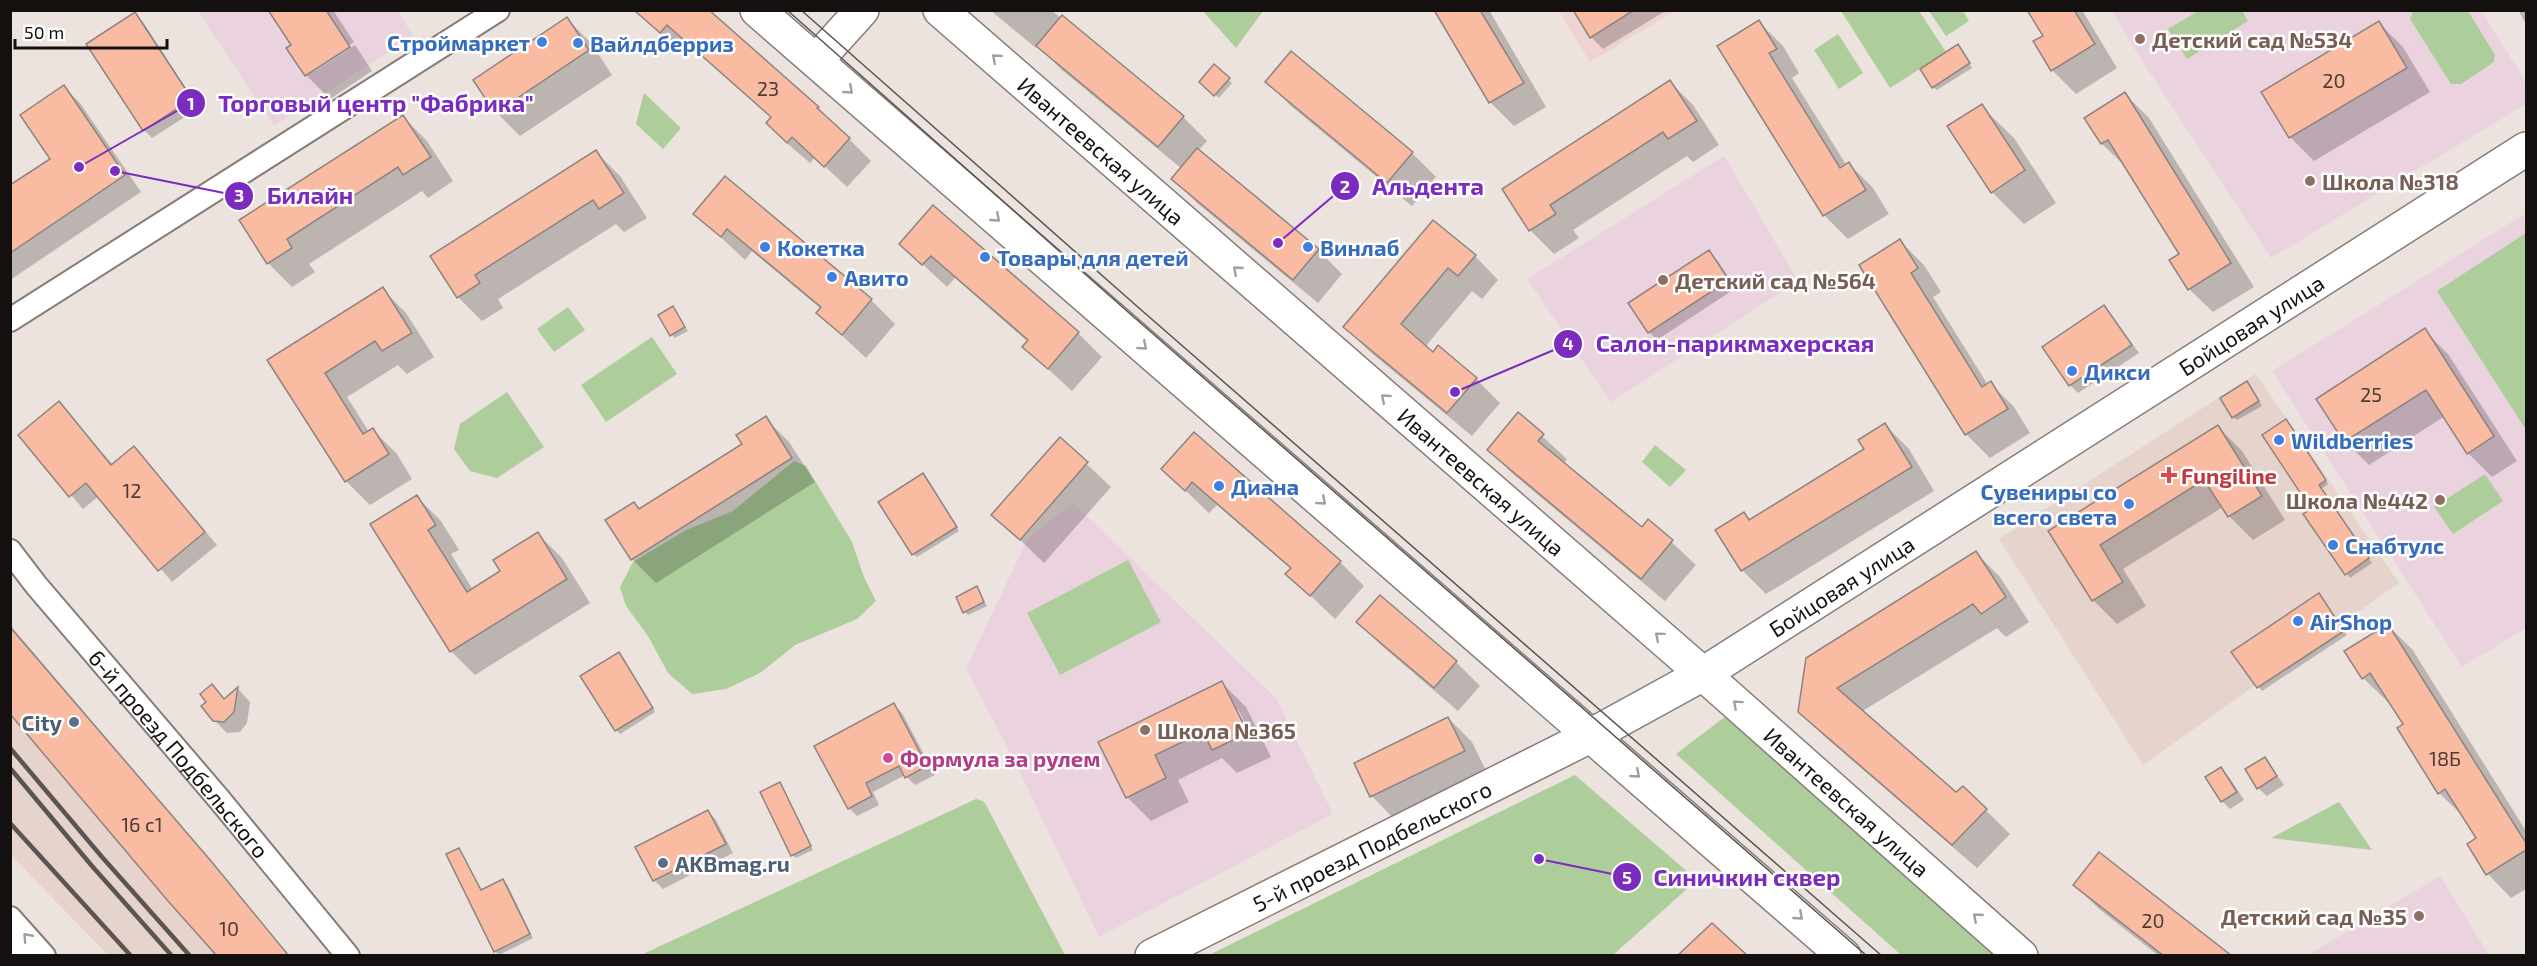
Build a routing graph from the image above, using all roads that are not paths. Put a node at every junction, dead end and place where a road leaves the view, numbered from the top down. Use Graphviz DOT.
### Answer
graph roads {
  1 [pos="498,10"];
  2 [pos="757,10"];
  3 [pos="862,10"];
  4 [pos="940,10"];
  5 [pos="816,61"];
  6 [pos="2526,149"];
  7 [pos="10,320"];
  8 [pos="10,551"];
  9 [pos="1703,674"];
  10 [pos="1592,735"];
  11 [pos="10,918"];
  12 [pos="10,948"];
  13 [pos="15,956"];
  14 [pos="44,956"];
  15 [pos="348,956"];
  16 [pos="1152,956"];
  17 [pos="1844,956"];
  18 [pos="2021,956"];
  1 -- 7 [label="street"];
  2 -- 5 [label="street"];
  3 -- 5 [label="street"];
  9 -- 4 [label="street, Ивантеевская улица, one-way"];
  5 -- 10 [label="street, one-way"];
  6 -- 9 [label="street, Бойцовая улица"];
  8 -- 15 [label="street, 6-й проезд Подбельского"];
  9 -- 10 [label="street, Бойцовая улица"];
  18 -- 9 [label="street, Ивантеевская улица, one-way"];
  10 -- 16 [label="street, 5-й проезд Подбельского"];
  10 -- 17 [label="street, one-way"];
  14 -- 11 [label="street, one-way"];
  12 -- 13 [label="street"];
}
